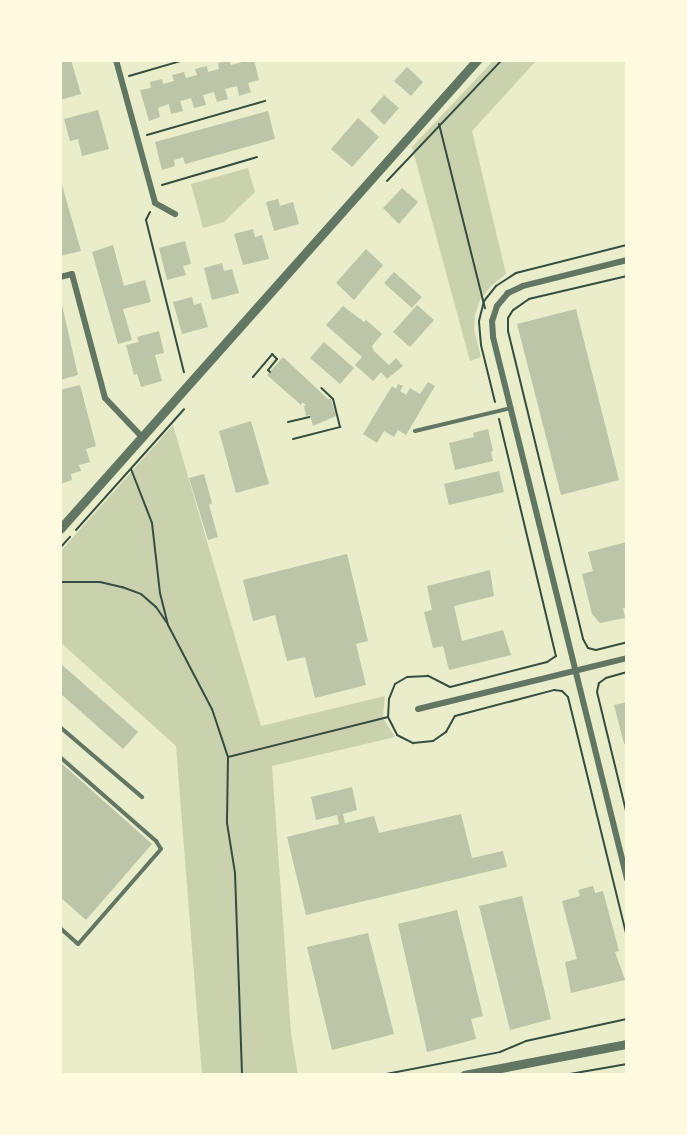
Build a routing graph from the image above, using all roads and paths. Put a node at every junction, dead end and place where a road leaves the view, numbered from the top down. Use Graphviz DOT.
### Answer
graph roads {
  1 [pos="116,60"];
  2 [pos="184,60"];
  3 [pos="477,60"];
  4 [pos="502,60"];
  5 [pos="121,78"];
  6 [pos="265,101"];
  7 [pos="439,124"];
  8 [pos="137,138"];
  9 [pos="257,157"];
  10 [pos="383,185"];
  11 [pos="151,188"];
  12 [pos="155,203"];
  13 [pos="174,214"];
  14 [pos="627,245"];
  15 [pos="627,260"];
  16 [pos="627,276"];
  17 [pos="60,277"];
  18 [pos="484,301"];
  19 [pos="486,310"];
  20 [pos="270,372"];
  21 [pos="253,377"];
  22 [pos="188,386"];
  23 [pos="321,388"];
  24 [pos="511,408"];
  25 [pos="184,409"];
  26 [pos="497,411"];
  27 [pos="309,417"];
  28 [pos="288,422"];
  29 [pos="415,431"];
  30 [pos="142,437"];
  31 [pos="293,439"];
  32 [pos="131,469"];
  33 [pos="60,529"];
  34 [pos="60,548"];
  35 [pos="60,582"];
  36 [pos="168,625"];
  37 [pos="627,642"];
  38 [pos="627,658"];
  39 [pos="576,670"];
  40 [pos="627,672"];
  41 [pos="418,709"];
  42 [pos="388,717"];
  43 [pos="60,727"];
  44 [pos="60,757"];
  45 [pos="228,757"];
  46 [pos="141,797"];
  47 [pos="627,815"];
  48 [pos="627,879"];
  49 [pos="60,928"];
  50 [pos="627,937"];
  51 [pos="627,1019"];
  52 [pos="627,1044"];
  53 [pos="627,1064"];
  54 [pos="242,1075"];
  55 [pos="381,1075"];
  56 [pos="464,1075"];
  57 [pos="564,1075"];
  1 -- 5 [label="street"];
  2 -- 5 [label="path"];
  3 -- 22 [label="street"];
  4 -- 7 [label="path"];
  5 -- 8 [label="street"];
  6 -- 8 [label="path"];
  7 -- 10 [label="path"];
  7 -- 18 [label="path"];
  8 -- 11 [label="street"];
  9 -- 11 [label="path"];
  11 -- 12 [label="street"];
  12 -- 13 [label="street"];
  12 -- 22 [label="path"];
  14 -- 18 [label="path"];
  15 -- 24 [label="street"];
  16 -- 37 [label="path"];
  17 -- 30 [label="street"];
  18 -- 19 [label="path"];
  18 -- 26 [label="path"];
  20 -- 21 [label="path"];
  22 -- 30 [label="street"];
  23 -- 31 [label="path"];
  24 -- 26 [label="lane"];
  24 -- 39 [label="street"];
  25 -- 32 [label="path"];
  26 -- 29 [label="lane"];
  26 -- 42 [label="path"];
  27 -- 28 [label="path"];
  30 -- 33 [label="street"];
  32 -- 34 [label="path"];
  32 -- 36 [label="path"];
  35 -- 36 [label="path"];
  36 -- 45 [label="path"];
  38 -- 39 [label="street"];
  39 -- 41 [label="street"];
  39 -- 48 [label="street"];
  40 -- 47 [label="path"];
  42 -- 45 [label="path"];
  42 -- 50 [label="path"];
  43 -- 46 [label="lane"];
  44 -- 49 [label="lane"];
  45 -- 54 [label="path"];
  51 -- 55 [label="path"];
  52 -- 56 [label="street"];
  53 -- 57 [label="path"];
}
